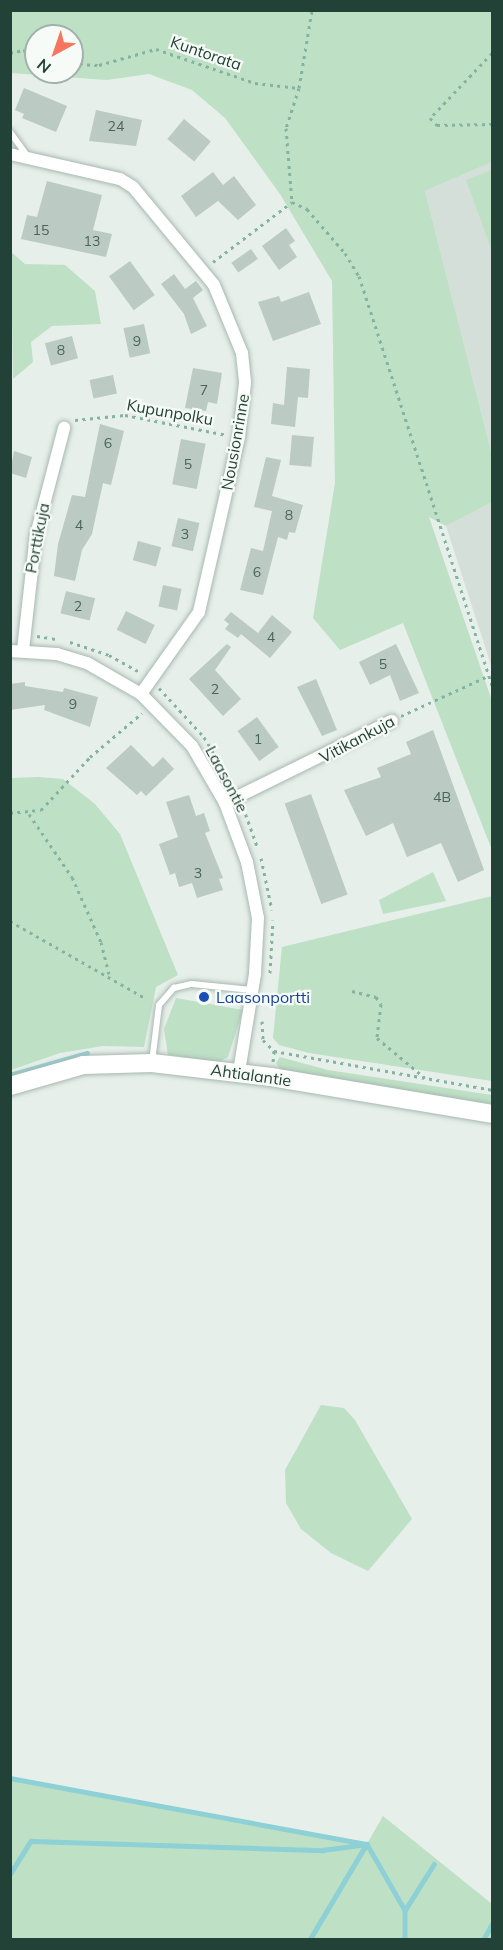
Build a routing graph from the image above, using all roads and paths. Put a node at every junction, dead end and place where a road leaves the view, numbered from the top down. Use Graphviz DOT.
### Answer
graph roads {
  1 [pos="312,10"];
  2 [pos="492,53"];
  3 [pos="84,64"];
  4 [pos="299,88"];
  5 [pos="492,124"];
  6 [pos="10,132"];
  7 [pos="10,154"];
  8 [pos="30,158"];
  9 [pos="292,202"];
  10 [pos="212,264"];
  11 [pos="64,428"];
  12 [pos="239,437"];
  13 [pos="24,636"];
  14 [pos="24,650"];
  15 [pos="10,651"];
  16 [pos="489,676"];
  17 [pos="151,681"];
  18 [pos="492,686"];
  19 [pos="141,694"];
  20 [pos="153,704"];
  21 [pos="392,721"];
  22 [pos="239,796"];
  23 [pos="225,803"];
  24 [pos="10,813"];
  25 [pos="29,814"];
  26 [pos="10,921"];
  27 [pos="109,974"];
  28 [pos="269,980"];
  29 [pos="252,990"];
  30 [pos="352,991"];
  31 [pos="145,998"];
  32 [pos="264,1014"];
  33 [pos="274,1051"];
  34 [pos="152,1063"];
  35 [pos="239,1072"];
  36 [pos="271,1077"];
  37 [pos="426,1080"];
  38 [pos="10,1086"];
  39 [pos="492,1090"];
  40 [pos="492,1114"];
  1 -- 4 [label="path"];
  2 -- 5 [label="path"];
  3 -- 4 [label="path, Kuntorata"];
  4 -- 9 [label="path"];
  6 -- 8 [label="lane"];
  7 -- 8 [label="street, Nousionrinne"];
  8 -- 12 [label="street, Nousionrinne"];
  9 -- 10 [label="path"];
  9 -- 16 [label="path"];
  11 -- 12 [label="path, Kupunpolku"];
  11 -- 13 [label="street, Porttikuja"];
  12 -- 17 [label="street, Nousionrinne"];
  13 -- 14 [label="street, Porttikuja"];
  13 -- 17 [label="path, Laasontie"];
  14 -- 15 [label="street, Laasontie"];
  14 -- 19 [label="street, Laasontie"];
  16 -- 18 [label="path"];
  16 -- 21 [label="path, Vitikankuja"];
  17 -- 19 [label="street, Nousionrinne"];
  17 -- 22 [label="path, Laasontie"];
  19 -- 20 [label="street, Laasontie"];
  20 -- 23 [label="street, Laasontie"];
  20 -- 25 [label="path"];
  21 -- 22 [label="street, Vitikankuja"];
  22 -- 23 [label="street, Vitikankuja"];
  22 -- 28 [label="path, Laasontie"];
  23 -- 29 [label="street, Laasontie"];
  24 -- 25 [label="path"];
  25 -- 27 [label="path"];
  26 -- 27 [label="path"];
  27 -- 31 [label="path"];
  29 -- 34 [label="lane"];
  29 -- 35 [label="street, Laasontie"];
  30 -- 37 [label="path"];
  32 -- 33 [label="path"];
  33 -- 36 [label="path"];
  33 -- 37 [label="path, Ahtialantie"];
  34 -- 35 [label="street, Ahtialantie"];
  34 -- 38 [label="street, Ahtialantie"];
  35 -- 36 [label="street, Ahtialantie"];
  36 -- 40 [label="street, Ahtialantie"];
  37 -- 39 [label="path, Ahtialantie"];
}
